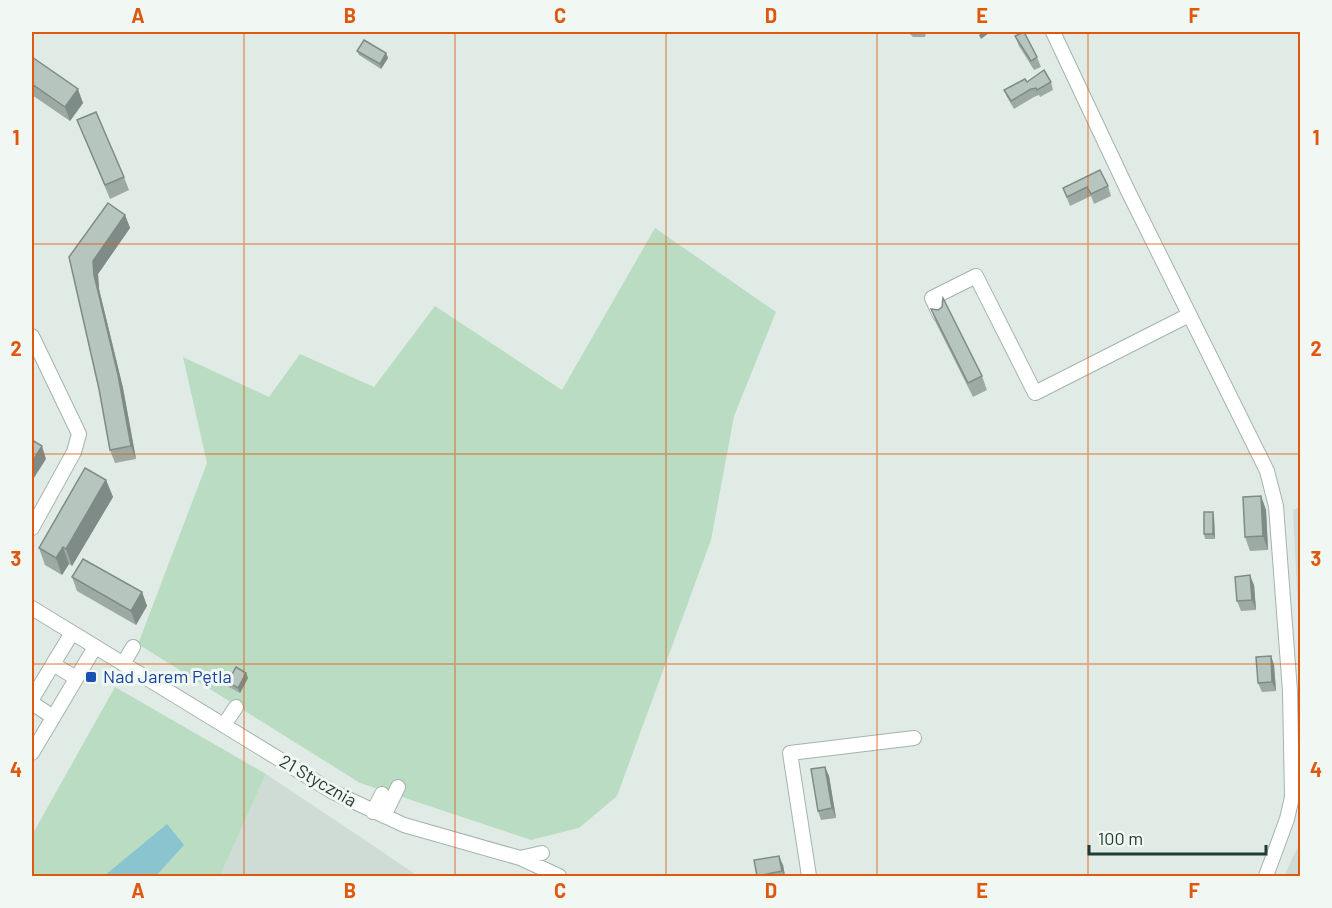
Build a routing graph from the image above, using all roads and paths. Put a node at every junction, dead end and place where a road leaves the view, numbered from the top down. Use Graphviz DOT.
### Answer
graph roads {
  1 [pos="1053,32"];
  2 [pos="940,315"];
  3 [pos="1189,315"];
  4 [pos="32,336"];
  5 [pos="32,528"];
  6 [pos="32,608"];
  7 [pos="72,633"];
  8 [pos="95,647"];
  9 [pos="133,647"];
  10 [pos="53,664"];
  11 [pos="123,664"];
  12 [pos="76,678"];
  13 [pos="32,701"];
  14 [pos="236,706"];
  15 [pos="53,717"];
  16 [pos="224,725"];
  17 [pos="914,738"];
  18 [pos="32,753"];
  19 [pos="398,787"];
  20 [pos="382,794"];
  21 [pos="379,814"];
  22 [pos="542,853"];
  23 [pos="520,858"];
  24 [pos="559,876"];
  25 [pos="809,876"];
  26 [pos="1266,876"];
  1 -- 3 [label="street"];
  2 -- 3 [label="street"];
  3 -- 26 [label="street"];
  4 -- 5 [label="street"];
  6 -- 7 [label="street, 21 Stycznia"];
  7 -- 8 [label="street, 21 Stycznia"];
  7 -- 10 [label="street"];
  8 -- 11 [label="street, 21 Stycznia"];
  8 -- 12 [label="street"];
  9 -- 11 [label="street"];
  10 -- 12 [label="street"];
  10 -- 13 [label="street"];
  11 -- 16 [label="street, 21 Stycznia"];
  12 -- 15 [label="street"];
  13 -- 15 [label="street"];
  14 -- 16 [label="street"];
  15 -- 18 [label="street"];
  16 -- 21 [label="street, 21 Stycznia"];
  17 -- 25 [label="street"];
  19 -- 21 [label="street"];
  20 -- 21 [label="street"];
  21 -- 23 [label="street, 21 Stycznia"];
  22 -- 23 [label="street"];
  23 -- 24 [label="street, 21 Stycznia"];
}
